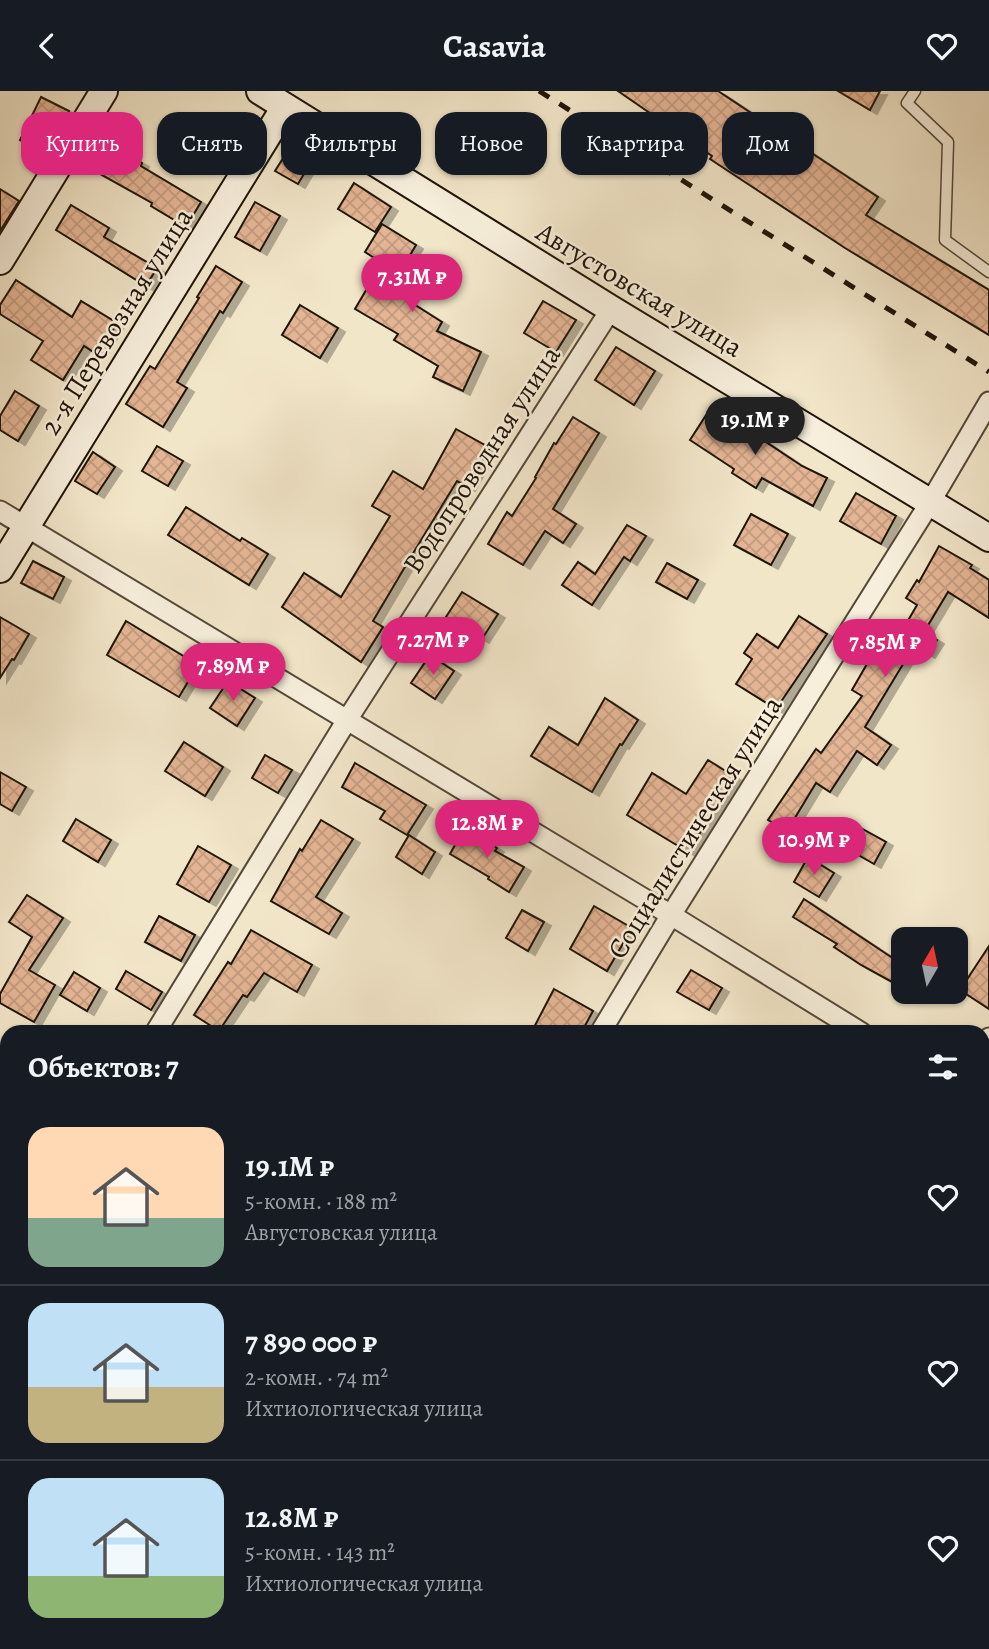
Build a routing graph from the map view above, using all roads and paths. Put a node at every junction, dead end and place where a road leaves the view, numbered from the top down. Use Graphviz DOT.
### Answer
graph roads {
  1 [pos="104,91"];
  2 [pos="260,91"];
  3 [pos="915,91"];
  4 [pos="285,107"];
  5 [pos="0,261"];
  6 [pos="989,272"];
  7 [pos="611,309"];
  8 [pos="989,402"];
  9 [pos="931,501"];
  10 [pos="0,511"];
  11 [pos="26,526"];
  12 [pos="989,538"];
  13 [pos="0,569"];
  14 [pos="347,720"];
  15 [pos="671,915"];
  16 [pos="160,1025"];
  17 [pos="605,1025"];
  18 [pos="849,1025"];
  1 -- 5 [label="street"];
  2 -- 4 [label="street, Августовская улица"];
  3 -- 6 [label="lane"];
  4 -- 7 [label="street, Августовская улица"];
  4 -- 11 [label="street, 2-я Перевозная улица"];
  7 -- 9 [label="street, Августовская улица"];
  7 -- 14 [label="street, Водопроводная улица"];
  8 -- 9 [label="street, Социалистическая улица"];
  9 -- 12 [label="street, Августовская улица"];
  9 -- 15 [label="street, Социалистическая улица"];
  10 -- 11 [label="street"];
  11 -- 13 [label="street, 2-я Перевозная улица"];
  11 -- 14 [label="street"];
  14 -- 15 [label="street"];
  14 -- 16 [label="street, Водопроводная улица"];
  15 -- 17 [label="street, Социалистическая улица"];
  15 -- 18 [label="street"];
}
